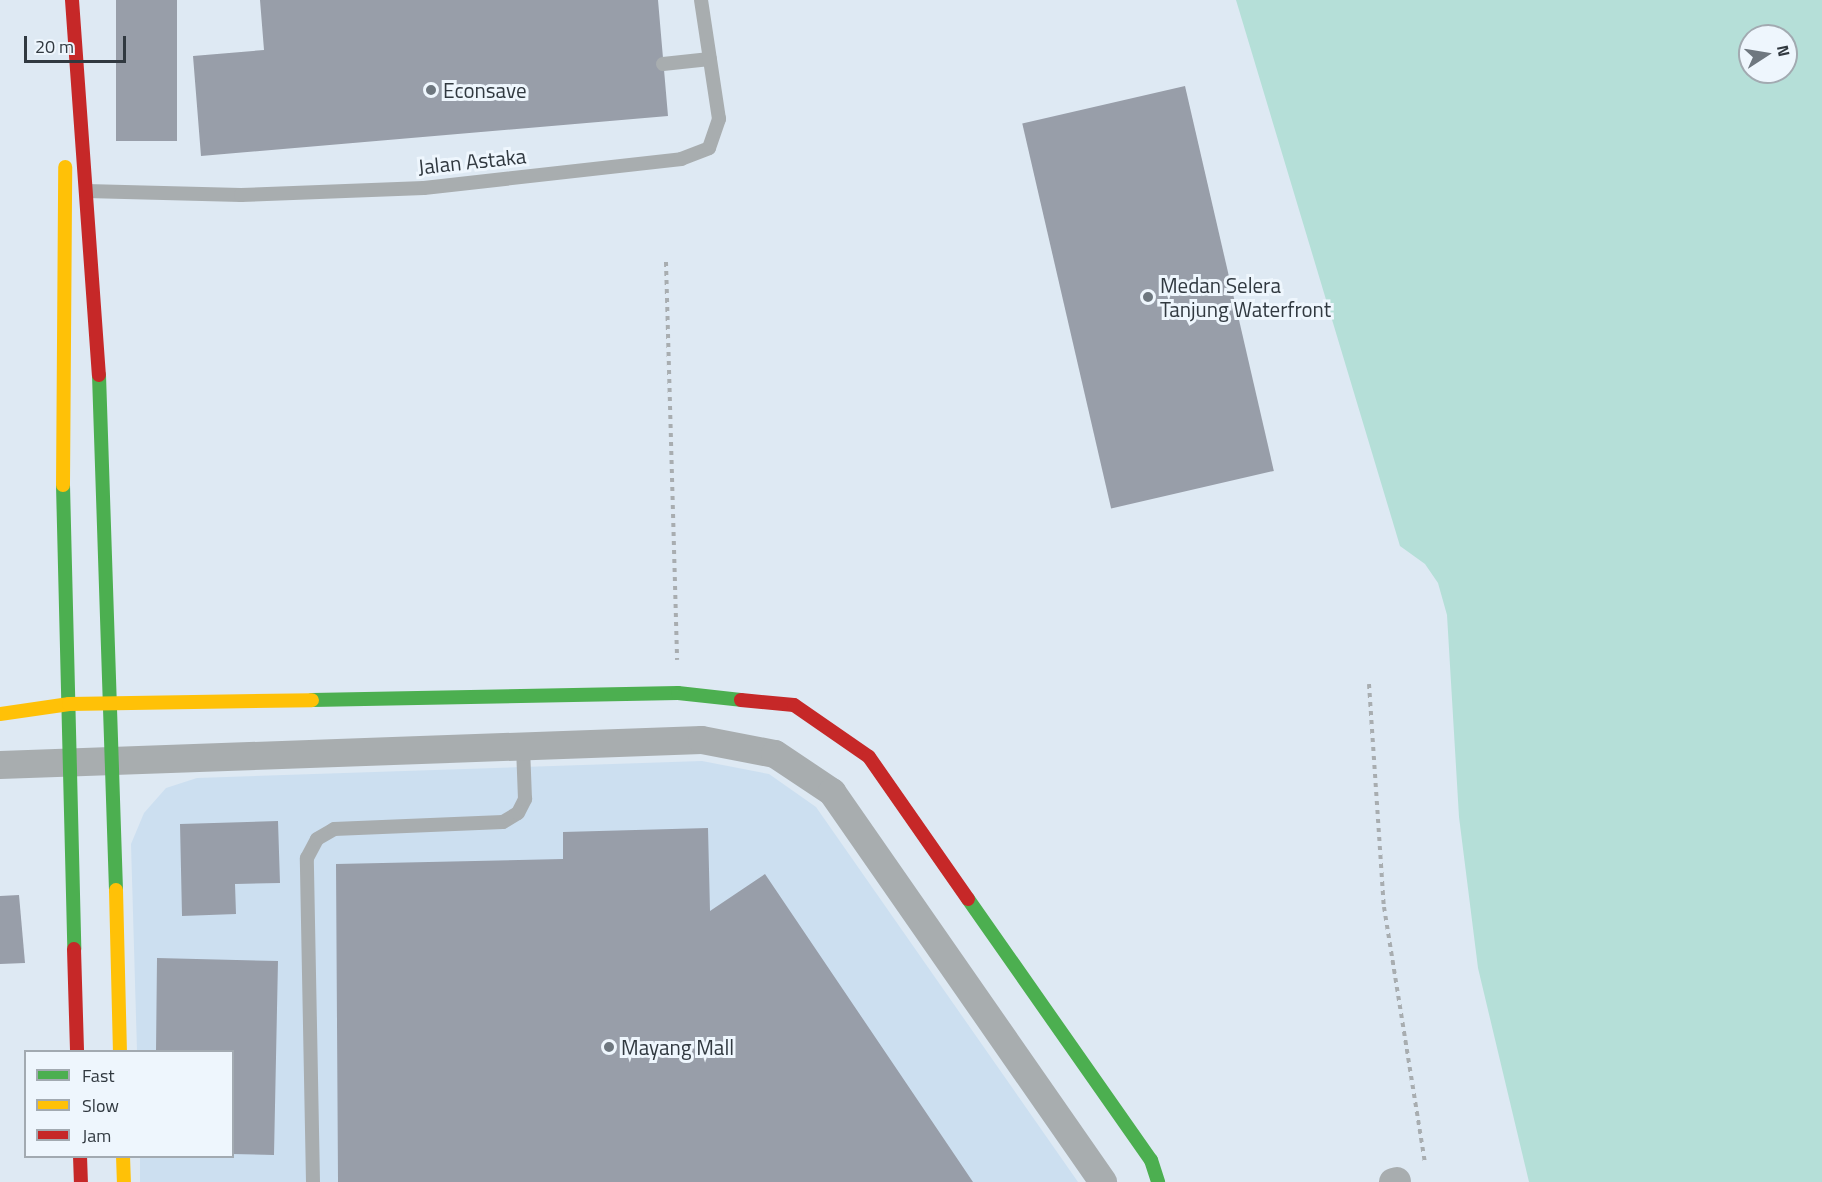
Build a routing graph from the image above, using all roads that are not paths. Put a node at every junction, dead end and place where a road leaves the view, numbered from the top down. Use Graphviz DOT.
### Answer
graph roads {
  1 [pos="67,0"];
  2 [pos="72,0"];
  3 [pos="701,0"];
  4 [pos="710,59"];
  5 [pos="663,64"];
  6 [pos="65,132"];
  7 [pos="65,156"];
  8 [pos="86,191"];
  9 [pos="112,703"];
  10 [pos="69,704"];
  11 [pos="0,714"];
  12 [pos="523,747"];
  13 [pos="113,763"];
  14 [pos="70,764"];
  15 [pos="0,765"];
  16 [pos="77,1050"];
  17 [pos="120,1050"];
  18 [pos="80,1158"];
  19 [pos="123,1158"];
  20 [pos="81,1182"];
  21 [pos="124,1182"];
  22 [pos="313,1182"];
  23 [pos="1103,1182"];
  24 [pos="1158,1182"];
  1 -- 6 [label="street"];
  2 -- 8 [label="street"];
  3 -- 4 [label="lane, Jalan Astaka"];
  4 -- 5 [label="lane"];
  4 -- 8 [label="lane, Jalan Astaka"];
  7 -- 10 [label="street"];
  8 -- 9 [label="street"];
  9 -- 10 [label="street"];
  9 -- 13 [label="street"];
  9 -- 24 [label="street"];
  10 -- 11 [label="street"];
  10 -- 14 [label="street"];
  12 -- 13 [label="street"];
  12 -- 22 [label="lane"];
  12 -- 23 [label="street"];
  13 -- 14 [label="street"];
  13 -- 17 [label="street"];
  14 -- 15 [label="street"];
  14 -- 16 [label="street"];
  18 -- 20 [label="street"];
  19 -- 21 [label="street"];
}
